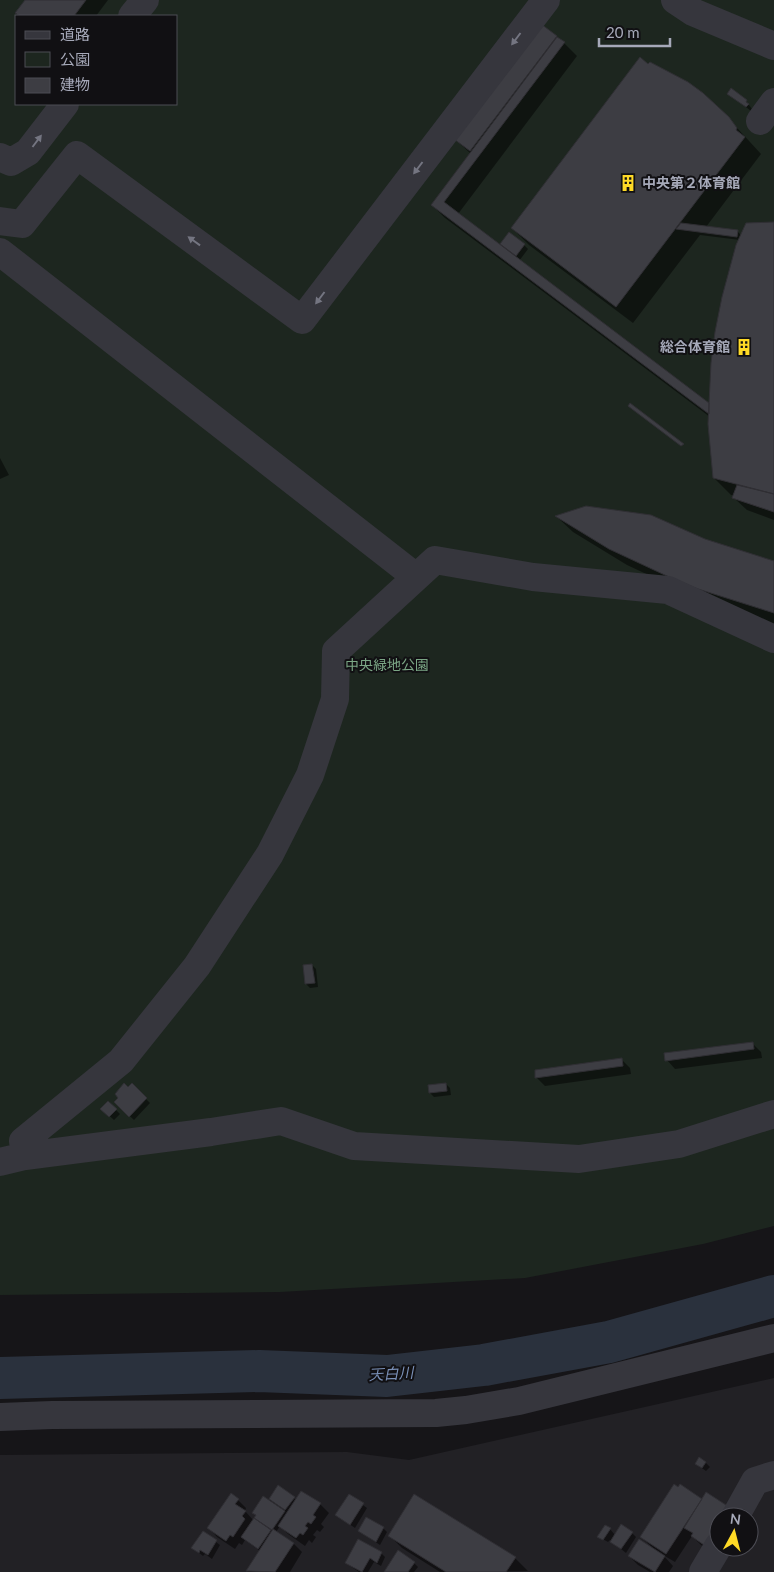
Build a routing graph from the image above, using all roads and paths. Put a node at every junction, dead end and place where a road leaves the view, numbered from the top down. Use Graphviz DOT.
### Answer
graph roads {
  1 [pos="145,0"];
  2 [pos="546,0"];
  3 [pos="675,0"];
  4 [pos="133,15"];
  5 [pos="774,46"];
  6 [pos="64,105"];
  7 [pos="0,157"];
  8 [pos="0,221"];
  9 [pos="0,252"];
  10 [pos="416,577"];
  11 [pos="774,639"];
  12 [pos="774,1114"];
  13 [pos="12,1159"];
  14 [pos="774,1338"];
  15 [pos="0,1417"];
  16 [pos="774,1475"];
  17 [pos="741,1507"];
  18 [pos="712,1557"];
  19 [pos="704,1572"];
  1 -- 4 [label="street"];
  2 -- 8 [label="street, one-way"];
  3 -- 5 [label="street"];
  7 -- 6 [label="street, one-way"];
  9 -- 10 [label="street"];
  10 -- 11 [label="street"];
  10 -- 13 [label="street"];
  12 -- 13 [label="street"];
  14 -- 15 [label="street"];
  16 -- 17 [label="street"];
  18 -- 19 [label="street"];
}
